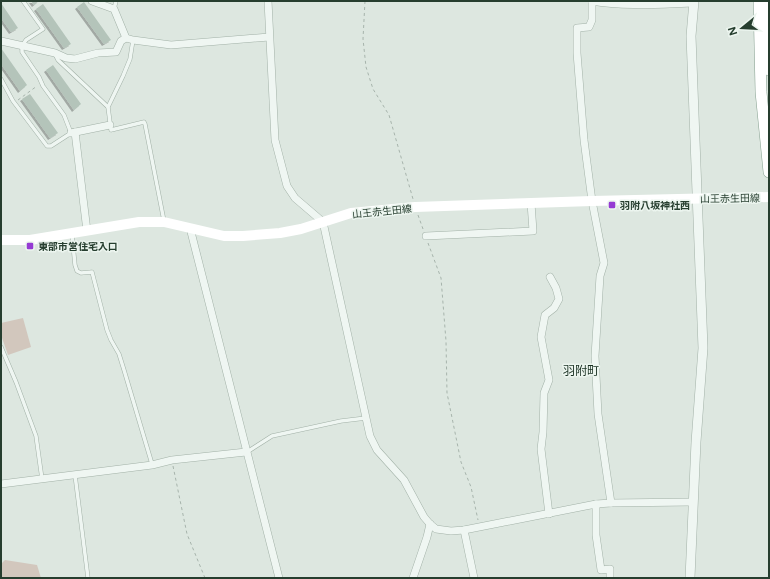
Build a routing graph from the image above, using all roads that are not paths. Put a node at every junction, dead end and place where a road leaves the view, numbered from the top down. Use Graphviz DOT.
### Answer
graph roads {
  1 [pos="23,1"];
  2 [pos="92,1"];
  3 [pos="116,1"];
  4 [pos="268,1"];
  5 [pos="592,1"];
  6 [pos="759,1"];
  7 [pos="767,1"];
  8 [pos="694,2"];
  9 [pos="114,9"];
  10 [pos="269,37"];
  11 [pos="129,39"];
  12 [pos="1,41"];
  13 [pos="22,46"];
  14 [pos="55,53"];
  15 [pos="769,70"];
  16 [pos="1,79"];
  17 [pos="108,107"];
  18 [pos="110,125"];
  19 [pos="73,132"];
  20 [pos="769,172"];
  21 [pos="769,197"];
  22 [pos="697,198"];
  23 [pos="592,201"];
  24 [pos="531,203"];
  25 [pos="164,222"];
  26 [pos="323,222"];
  27 [pos="190,228"];
  28 [pos="87,231"];
  29 [pos="72,234"];
  30 [pos="426,236"];
  31 [pos="1,240"];
  32 [pos="550,277"];
  33 [pos="1,347"];
  34 [pos="366,418"];
  35 [pos="246,452"];
  36 [pos="152,464"];
  37 [pos="75,475"];
  38 [pos="42,479"];
  39 [pos="1,484"];
  40 [pos="692,502"];
  41 [pos="611,503"];
  42 [pos="596,504"];
  43 [pos="549,514"];
  44 [pos="430,524"];
  45 [pos="464,530"];
  46 [pos="88,578"];
  47 [pos="279,578"];
  48 [pos="413,578"];
  49 [pos="474,578"];
  50 [pos="610,578"];
  51 [pos="690,578"];
  1 -- 13 [label="lane"];
  2 -- 9 [label="street"];
  3 -- 9 [label="lane"];
  4 -- 10 [label="street"];
  5 -- 8 [label="street"];
  5 -- 23 [label="street"];
  6 -- 20 [label="highway"];
  7 -- 15 [label="highway"];
  8 -- 22 [label="street"];
  9 -- 11 [label="street"];
  10 -- 11 [label="street"];
  10 -- 26 [label="street"];
  11 -- 14 [label="street"];
  11 -- 17 [label="lane"];
  12 -- 13 [label="street"];
  13 -- 14 [label="street"];
  13 -- 19 [label="lane"];
  14 -- 17 [label="lane"];
  16 -- 19 [label="lane"];
  17 -- 18 [label="lane"];
  18 -- 19 [label="street"];
  18 -- 25 [label="lane"];
  19 -- 28 [label="street"];
  21 -- 22 [label="main road, 山王赤生田線"];
  22 -- 23 [label="main road, 山王赤生田線"];
  22 -- 40 [label="street"];
  23 -- 24 [label="main road, 山王赤生田線"];
  23 -- 41 [label="street"];
  24 -- 26 [label="main road, 山王赤生田線"];
  24 -- 30 [label="street"];
  25 -- 27 [label="main road, 山王赤生田線"];
  25 -- 28 [label="main road, 山王赤生田線"];
  26 -- 27 [label="main road, 山王赤生田線"];
  26 -- 34 [label="street"];
  27 -- 35 [label="street"];
  28 -- 29 [label="main road, 山王赤生田線"];
  29 -- 31 [label="main road, 山王赤生田線"];
  29 -- 36 [label="lane"];
  32 -- 43 [label="street"];
  33 -- 38 [label="lane"];
  34 -- 35 [label="lane"];
  34 -- 44 [label="street"];
  35 -- 36 [label="street"];
  35 -- 47 [label="street"];
  36 -- 37 [label="street"];
  37 -- 38 [label="street"];
  37 -- 46 [label="lane"];
  38 -- 39 [label="street"];
  40 -- 41 [label="street"];
  40 -- 51 [label="street"];
  41 -- 42 [label="street"];
  42 -- 43 [label="street"];
  42 -- 50 [label="street"];
  43 -- 45 [label="street"];
  44 -- 45 [label="street"];
  44 -- 48 [label="street"];
  45 -- 49 [label="street"];
}
